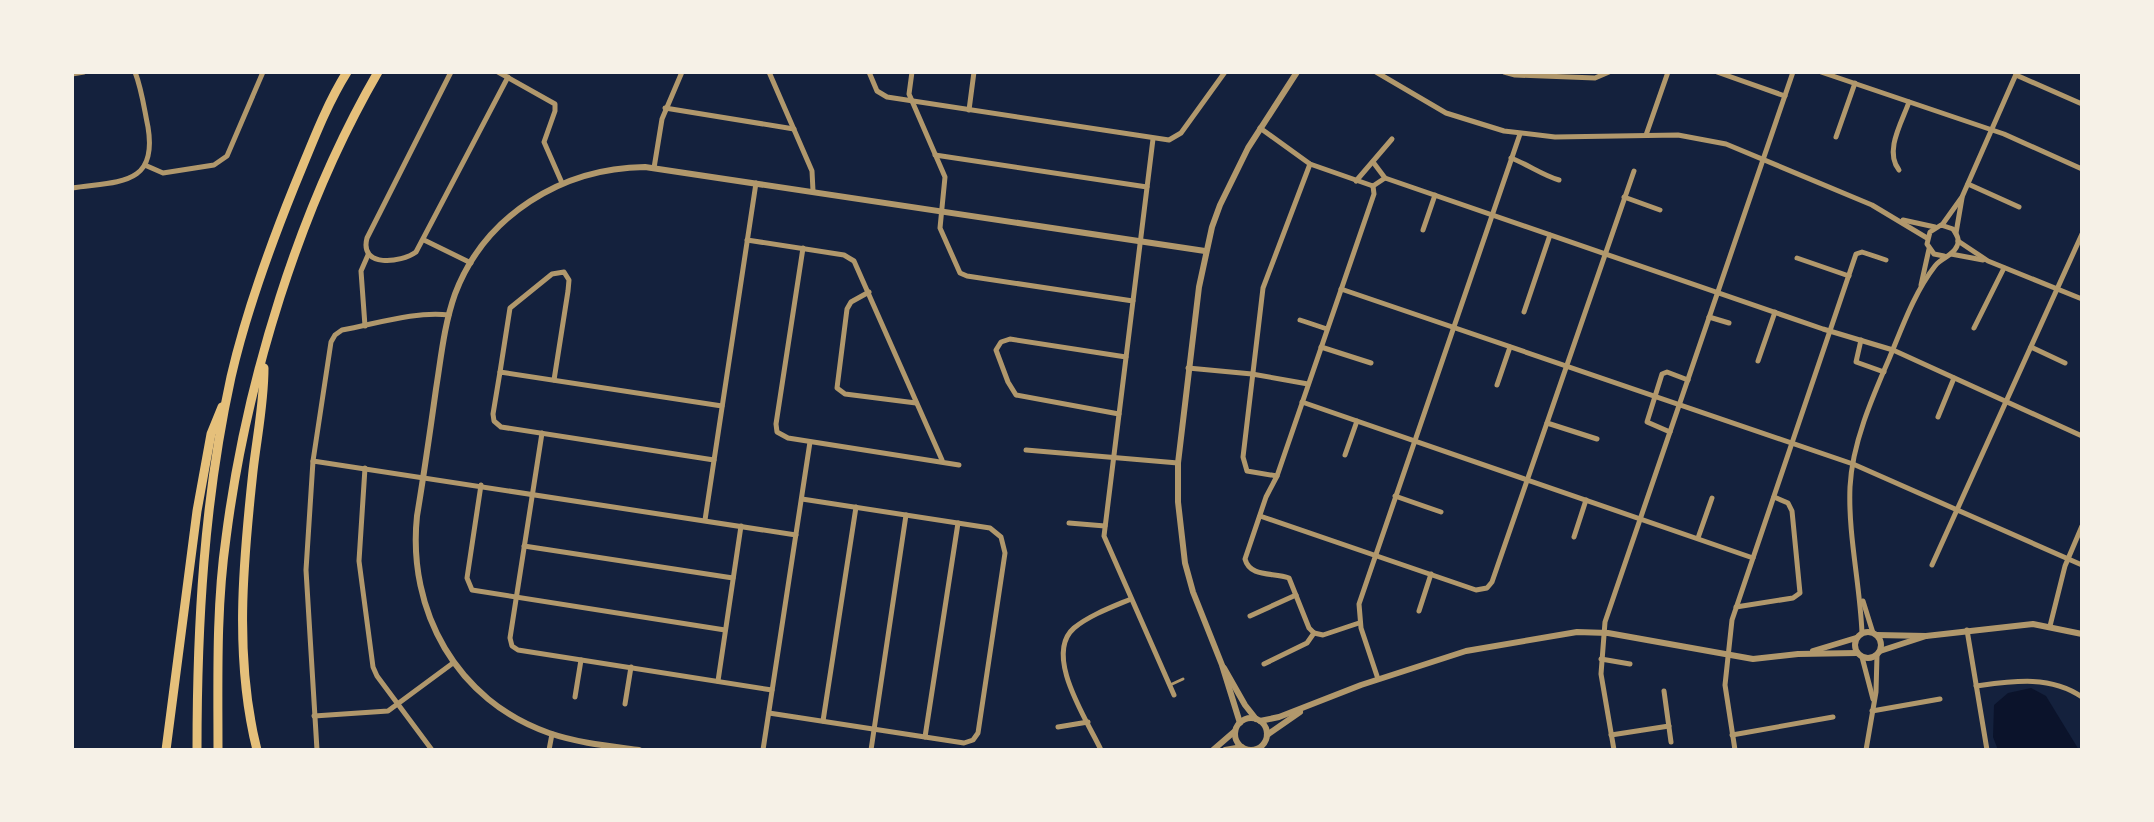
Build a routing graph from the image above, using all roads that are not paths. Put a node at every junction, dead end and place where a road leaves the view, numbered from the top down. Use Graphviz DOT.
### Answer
graph roads {
  1 [pos="84,72"];
  2 [pos="135,72"];
  3 [pos="263,72"];
  4 [pos="347,72"];
  5 [pos="378,72"];
  6 [pos="451,72"];
  7 [pos="498,72"];
  8 [pos="682,72"];
  9 [pos="767,72"];
  10 [pos="869,72"];
  11 [pos="912,72"];
  12 [pos="974,72"];
  13 [pos="1225,72"];
  14 [pos="1300,72"];
  15 [pos="1504,72"];
  16 [pos="1609,72"];
  17 [pos="1668,72"];
  18 [pos="1717,72"];
  19 [pos="1793,72"];
  20 [pos="1821,72"];
  21 [pos="1381,73"];
  22 [pos="72,74"];
  23 [pos="2017,74"];
  24 [pos="508,77"];
  25 [pos="1855,83"];
  26 [pos="1785,96"];
  27 [pos="912,101"];
  28 [pos="1909,102"];
  29 [pos="2082,104"];
  30 [pos="665,108"];
  31 [pos="969,110"];
  32 [pos="1260,128"];
  33 [pos="794,129"];
  34 [pos="1992,131"];
  35 [pos="1520,134"];
  36 [pos="1646,135"];
  37 [pos="1836,137"];
  38 [pos="1153,139"];
  39 [pos="1392,139"];
  40 [pos="935,155"];
  41 [pos="1511,158"];
  42 [pos="1764,158"];
  43 [pos="1373,162"];
  44 [pos="1310,164"];
  45 [pos="147,166"];
  46 [pos="654,168"];
  47 [pos="2082,169"];
  48 [pos="1899,170"];
  49 [pos="1634,171"];
  50 [pos="1385,178"];
  51 [pos="1559,180"];
  52 [pos="1356,181"];
  53 [pos="756,182"];
  54 [pos="562,183"];
  55 [pos="1968,184"];
  56 [pos="1373,186"];
  57 [pos="1147,187"];
  58 [pos="72,188"];
  59 [pos="813,191"];
  60 [pos="1435,195"];
  61 [pos="1624,197"];
  62 [pos="1962,197"];
  63 [pos="2019,207"];
  64 [pos="941,210"];
  65 [pos="1660,210"];
  66 [pos="1492,215"];
  67 [pos="1899,219"];
  68 [pos="1938,226"];
  69 [pos="1423,230"];
  70 [pos="1956,233"];
  71 [pos="2082,234"];
  72 [pos="1550,235"];
  73 [pos="1927,238"];
  74 [pos="424,240"];
  75 [pos="747,240"];
  76 [pos="1141,240"];
  77 [pos="1958,241"];
  78 [pos="803,248"];
  79 [pos="1929,249"];
  80 [pos="1205,251"];
  81 [pos="1605,254"];
  82 [pos="1951,254"];
  83 [pos="368,255"];
  84 [pos="1944,256"];
  85 [pos="1797,258"];
  86 [pos="1886,260"];
  87 [pos="1988,261"];
  88 [pos="471,263"];
  89 [pos="2004,268"];
  90 [pos="1849,276"];
  91 [pos="1341,289"];
  92 [pos="1920,290"];
  93 [pos="2057,290"];
  94 [pos="869,292"];
  95 [pos="1718,293"];
  96 [pos="2082,299"];
  97 [pos="1133,301"];
  98 [pos="1524,312"];
  99 [pos="1775,312"];
  100 [pos="449,315"];
  101 [pos="1709,317"];
  102 [pos="1300,320"];
  103 [pos="1729,323"];
  104 [pos="365,326"];
  105 [pos="1453,328"];
  106 [pos="1974,328"];
  107 [pos="1327,329"];
  108 [pos="1831,330"];
  109 [pos="1861,340"];
  110 [pos="1321,347"];
  111 [pos="1510,347"];
  112 [pos="2031,347"];
  113 [pos="1893,350"];
  114 [pos="263,357"];
  115 [pos="1126,357"];
  116 [pos="1758,361"];
  117 [pos="1371,363"];
  118 [pos="2065,363"];
  119 [pos="1566,366"];
  120 [pos="1188,368"];
  121 [pos="500,372"];
  122 [pos="1884,372"];
  123 [pos="1252,374"];
  124 [pos="1954,378"];
  125 [pos="554,380"];
  126 [pos="1688,380"];
  127 [pos="1308,384"];
  128 [pos="1497,385"];
  129 [pos="1655,397"];
  130 [pos="226,401"];
  131 [pos="1302,402"];
  132 [pos="2007,402"];
  133 [pos="917,403"];
  134 [pos="1679,405"];
  135 [pos="722,406"];
  136 [pos="1119,414"];
  137 [pos="1938,417"];
  138 [pos="1357,421"];
  139 [pos="1547,423"];
  140 [pos="1670,432"];
  141 [pos="542,433"];
  142 [pos="2082,436"];
  143 [pos="1597,439"];
  144 [pos="1415,441"];
  145 [pos="810,442"];
  146 [pos="1793,444"];
  147 [pos="1026,450"];
  148 [pos="1345,455"];
  149 [pos="1114,458"];
  150 [pos="714,460"];
  151 [pos="313,461"];
  152 [pos="942,461"];
  153 [pos="1178,463"];
  154 [pos="1853,464"];
  155 [pos="959,465"];
  156 [pos="365,468"];
  157 [pos="1277,476"];
  158 [pos="423,477"];
  159 [pos="1527,479"];
  160 [pos="481,485"];
  161 [pos="532,493"];
  162 [pos="1395,496"];
  163 [pos="1774,497"];
  164 [pos="1712,498"];
  165 [pos="802,499"];
  166 [pos="1586,500"];
  167 [pos="856,507"];
  168 [pos="1958,509"];
  169 [pos="1441,512"];
  170 [pos="906,515"];
  171 [pos="1260,516"];
  172 [pos="1640,518"];
  173 [pos="705,520"];
  174 [pos="958,523"];
  175 [pos="1069,523"];
  176 [pos="741,526"];
  177 [pos="1105,526"];
  178 [pos="2082,526"];
  179 [pos="796,535"];
  180 [pos="1574,537"];
  181 [pos="1698,538"];
  182 [pos="524,546"];
  183 [pos="1375,555"];
  184 [pos="1753,558"];
  185 [pos="2068,558"];
  186 [pos="1932,565"];
  187 [pos="2082,565"];
  188 [pos="1431,574"];
  189 [pos="733,578"];
  190 [pos="1861,592"];
  191 [pos="1296,595"];
  192 [pos="516,597"];
  193 [pos="1131,599"];
  194 [pos="1736,607"];
  195 [pos="1419,611"];
  196 [pos="1250,616"];
  197 [pos="1360,623"];
  198 [pos="2050,626"];
  199 [pos="725,630"];
  200 [pos="1967,630"];
  201 [pos="1314,633"];
  202 [pos="1604,633"];
  203 [pos="1875,634"];
  204 [pos="2082,634"];
  205 [pos="1859,636"];
  206 [pos="1926,636"];
  207 [pos="1878,653"];
  208 [pos="1798,654"];
  209 [pos="1859,655"];
  210 [pos="1727,656"];
  211 [pos="1601,659"];
  212 [pos="581,660"];
  213 [pos="453,663"];
  214 [pos="1264,664"];
  215 [pos="1630,664"];
  216 [pos="1222,665"];
  217 [pos="631,667"];
  218 [pos="1183,679"];
  219 [pos="1378,679"];
  220 [pos="718,681"];
  221 [pos="1170,685"];
  222 [pos="1976,686"];
  223 [pos="772,690"];
  224 [pos="1664,691"];
  225 [pos="1174,695"];
  226 [pos="575,697"];
  227 [pos="2082,697"];
  228 [pos="1940,699"];
  229 [pos="1874,700"];
  230 [pos="397,703"];
  231 [pos="625,704"];
  232 [pos="1307,708"];
  233 [pos="1872,711"];
  234 [pos="769,713"];
  235 [pos="314,716"];
  236 [pos="1833,717"];
  237 [pos="1258,720"];
  238 [pos="823,721"];
  239 [pos="1088,722"];
  240 [pos="1669,726"];
  241 [pos="1058,727"];
  242 [pos="1238,727"];
  243 [pos="874,729"];
  244 [pos="552,734"];
  245 [pos="1611,735"];
  246 [pos="1732,735"];
  247 [pos="925,737"];
  248 [pos="1266,738"];
  249 [pos="1671,742"];
  250 [pos="1246,749"];
  251 [pos="166,750"];
  252 [pos="197,750"];
  253 [pos="218,750"];
  254 [pos="257,750"];
  255 [pos="317,750"];
  256 [pos="432,750"];
  257 [pos="549,750"];
  258 [pos="639,750"];
  259 [pos="763,750"];
  260 [pos="871,750"];
  261 [pos="1101,750"];
  262 [pos="1213,750"];
  263 [pos="1225,750"];
  264 [pos="1267,750"];
  265 [pos="1614,750"];
  266 [pos="1735,750"];
  267 [pos="1866,750"];
  268 [pos="1987,750"];
  1 -- 22 [label="street"];
  2 -- 45 [label="street"];
  3 -- 45 [label="street"];
  4 -- 130 [label="highway"];
  5 -- 114 [label="highway"];
  6 -- 83 [label="street"];
  7 -- 24 [label="street"];
  8 -- 30 [label="street"];
  9 -- 33 [label="street"];
  10 -- 27 [label="street"];
  11 -- 27 [label="street"];
  12 -- 31 [label="street"];
  13 -- 38 [label="street"];
  14 -- 32 [label="street"];
  15 -- 16 [label="street"];
  17 -- 36 [label="street"];
  18 -- 26 [label="street"];
  19 -- 26 [label="street"];
  20 -- 25 [label="street"];
  21 -- 35 [label="street"];
  23 -- 29 [label="street"];
  23 -- 34 [label="street"];
  24 -- 54 [label="street"];
  24 -- 74 [label="street"];
  25 -- 28 [label="street"];
  25 -- 37 [label="street"];
  26 -- 42 [label="street"];
  27 -- 31 [label="street"];
  27 -- 40 [label="street"];
  28 -- 34 [label="street"];
  28 -- 48 [label="street"];
  30 -- 33 [label="street"];
  30 -- 46 [label="street"];
  31 -- 38 [label="street"];
  32 -- 44 [label="street"];
  32 -- 80 [label="street"];
  33 -- 59 [label="street"];
  34 -- 47 [label="street"];
  34 -- 55 [label="street"];
  35 -- 36 [label="street"];
  35 -- 41 [label="street"];
  36 -- 42 [label="street"];
  38 -- 57 [label="street"];
  39 -- 43 [label="street"];
  40 -- 57 [label="street"];
  40 -- 64 [label="street"];
  41 -- 51 [label="street"];
  41 -- 66 [label="street"];
  42 -- 67 [label="street"];
  42 -- 95 [label="street"];
  43 -- 50 [label="street"];
  43 -- 52 [label="street"];
  44 -- 52 [label="street"];
  44 -- 123 [label="street"];
  45 -- 58 [label="street"];
  46 -- 53 [label="street"];
  46 -- 54 [label="street"];
  49 -- 61 [label="street"];
  50 -- 56 [label="street"];
  50 -- 60 [label="street"];
  52 -- 56 [label="street"];
  53 -- 59 [label="street"];
  53 -- 75 [label="street"];
  54 -- 88 [label="street"];
  55 -- 62 [label="street"];
  55 -- 63 [label="street"];
  56 -- 91 [label="street"];
  57 -- 76 [label="street"];
  59 -- 64 [label="street"];
  60 -- 66 [label="street"];
  60 -- 69 [label="street"];
  61 -- 65 [label="street"];
  61 -- 81 [label="street"];
  62 -- 68 [label="street"];
  62 -- 70 [label="street"];
  64 -- 76 [label="street"];
  64 -- 97 [label="street"];
  66 -- 72 [label="street"];
  66 -- 105 [label="street"];
  67 -- 68 [label="street"];
  67 -- 73 [label="street"];
  68 -- 70 [label="street"];
  68 -- 73 [label="street"];
  70 -- 77 [label="street"];
  71 -- 93 [label="street"];
  72 -- 81 [label="street"];
  72 -- 98 [label="street"];
  73 -- 79 [label="street"];
  74 -- 83 [label="street"];
  74 -- 88 [label="street"];
  75 -- 78 [label="street"];
  75 -- 135 [label="street"];
  76 -- 80 [label="street"];
  76 -- 97 [label="street"];
  77 -- 82 [label="street"];
  77 -- 87 [label="street"];
  78 -- 94 [label="street"];
  78 -- 145 [label="street"];
  79 -- 84 [label="street"];
  79 -- 92 [label="street"];
  80 -- 120 [label="street"];
  81 -- 95 [label="street"];
  81 -- 119 [label="street"];
  82 -- 84 [label="street"];
  82 -- 87 [label="street"];
  83 -- 104 [label="street"];
  84 -- 92 [label="street"];
  85 -- 90 [label="street"];
  86 -- 90 [label="street"];
  87 -- 89 [label="street"];
  88 -- 100 [label="street"];
  89 -- 93 [label="street"];
  89 -- 106 [label="street"];
  90 -- 108 [label="street"];
  91 -- 105 [label="street"];
  91 -- 107 [label="street"];
  92 -- 113 [label="street"];
  93 -- 96 [label="street"];
  93 -- 112 [label="street"];
  94 -- 133 [label="street"];
  94 -- 133 [label="street"];
  95 -- 99 [label="street"];
  95 -- 101 [label="street"];
  97 -- 115 [label="street"];
  99 -- 108 [label="street"];
  99 -- 116 [label="street"];
  100 -- 104 [label="street"];
  100 -- 158 [label="street"];
  101 -- 103 [label="street"];
  101 -- 126 [label="street"];
  102 -- 107 [label="street"];
  104 -- 151 [label="street"];
  105 -- 111 [label="street"];
  105 -- 144 [label="street"];
  107 -- 110 [label="street"];
  108 -- 109 [label="street"];
  108 -- 146 [label="street"];
  109 -- 113 [label="street"];
  109 -- 122 [label="street"];
  110 -- 117 [label="street"];
  110 -- 127 [label="street"];
  111 -- 119 [label="street"];
  111 -- 128 [label="street"];
  112 -- 118 [label="street"];
  112 -- 132 [label="street"];
  113 -- 122 [label="street"];
  113 -- 124 [label="street"];
  114 -- 253 [label="highway"];
  114 -- 254 [label="highway"];
  115 -- 136 [label="street"];
  115 -- 136 [label="street"];
  119 -- 129 [label="street"];
  119 -- 139 [label="street"];
  120 -- 123 [label="street"];
  120 -- 153 [label="street"];
  121 -- 125 [label="street"];
  121 -- 125 [label="street"];
  121 -- 141 [label="street"];
  122 -- 154 [label="street"];
  123 -- 127 [label="street"];
  123 -- 157 [label="street"];
  124 -- 132 [label="street"];
  124 -- 137 [label="street"];
  125 -- 135 [label="street"];
  126 -- 129 [label="street"];
  126 -- 134 [label="street"];
  127 -- 131 [label="street"];
  129 -- 134 [label="street"];
  129 -- 140 [label="street"];
  130 -- 251 [label="highway"];
  130 -- 252 [label="highway"];
  131 -- 138 [label="street"];
  131 -- 157 [label="street"];
  132 -- 142 [label="street"];
  132 -- 168 [label="street"];
  133 -- 152 [label="street"];
  134 -- 140 [label="street"];
  134 -- 146 [label="street"];
  135 -- 150 [label="street"];
  136 -- 149 [label="street"];
  138 -- 144 [label="street"];
  138 -- 148 [label="street"];
  139 -- 143 [label="street"];
  139 -- 159 [label="street"];
  140 -- 172 [label="street"];
  141 -- 150 [label="street"];
  141 -- 161 [label="street"];
  144 -- 159 [label="street"];
  144 -- 162 [label="street"];
  145 -- 152 [label="street"];
  145 -- 165 [label="street"];
  146 -- 154 [label="street"];
  146 -- 163 [label="street"];
  147 -- 149 [label="street"];
  149 -- 153 [label="street"];
  149 -- 177 [label="street"];
  150 -- 173 [label="street"];
  151 -- 156 [label="street"];
  151 -- 235 [label="street"];
  152 -- 155 [label="street"];
  153 -- 216 [label="street"];
  154 -- 168 [label="street"];
  154 -- 190 [label="street"];
  156 -- 158 [label="street"];
  156 -- 230 [label="street"];
  157 -- 171 [label="street"];
  158 -- 160 [label="street"];
  158 -- 213 [label="street"];
  159 -- 166 [label="street"];
  159 -- 188 [label="street"];
  160 -- 161 [label="street"];
  160 -- 192 [label="street"];
  161 -- 173 [label="street"];
  161 -- 182 [label="street"];
  162 -- 169 [label="street"];
  162 -- 183 [label="street"];
  163 -- 184 [label="street"];
  163 -- 194 [label="street"];
  164 -- 181 [label="street"];
  165 -- 167 [label="street"];
  165 -- 179 [label="street"];
  166 -- 172 [label="street"];
  166 -- 180 [label="street"];
  167 -- 170 [label="street"];
  167 -- 238 [label="street"];
  168 -- 185 [label="street"];
  168 -- 186 [label="street"];
  170 -- 174 [label="street"];
  170 -- 243 [label="street"];
  171 -- 183 [label="street"];
  171 -- 191 [label="street"];
  172 -- 181 [label="street"];
  172 -- 202 [label="street"];
  173 -- 176 [label="street"];
  174 -- 247 [label="street"];
  174 -- 247 [label="street"];
  175 -- 177 [label="street"];
  176 -- 179 [label="street"];
  176 -- 189 [label="street"];
  177 -- 193 [label="street"];
  178 -- 185 [label="street"];
  179 -- 223 [label="street"];
  181 -- 184 [label="street"];
  182 -- 189 [label="street"];
  182 -- 192 [label="street"];
  183 -- 188 [label="street"];
  183 -- 197 [label="street"];
  184 -- 194 [label="street"];
  185 -- 187 [label="street"];
  185 -- 198 [label="street"];
  188 -- 195 [label="street"];
  189 -- 199 [label="street"];
  190 -- 203 [label="street"];
  190 -- 205 [label="street"];
  191 -- 196 [label="street"];
  191 -- 201 [label="street"];
  192 -- 199 [label="street"];
  192 -- 212 [label="street"];
  193 -- 221 [label="street"];
  193 -- 239 [label="street"];
  194 -- 210 [label="street"];
  197 -- 201 [label="street"];
  197 -- 219 [label="street"];
  198 -- 200 [label="street"];
  198 -- 204 [label="street"];
  199 -- 220 [label="street"];
  200 -- 206 [label="street"];
  200 -- 222 [label="street"];
  201 -- 214 [label="street"];
  202 -- 210 [label="street"];
  202 -- 211 [label="street"];
  202 -- 219 [label="street"];
  203 -- 205 [label="street"];
  203 -- 206 [label="street"];
  203 -- 207 [label="street"];
  205 -- 208 [label="street"];
  205 -- 209 [label="street"];
  206 -- 207 [label="street"];
  207 -- 209 [label="street"];
  207 -- 229 [label="street"];
  208 -- 209 [label="street"];
  208 -- 210 [label="street"];
  209 -- 229 [label="street"];
  210 -- 246 [label="street"];
  211 -- 215 [label="street"];
  211 -- 245 [label="street"];
  212 -- 217 [label="street"];
  212 -- 226 [label="street"];
  213 -- 230 [label="street"];
  213 -- 244 [label="street"];
  216 -- 237 [label="street"];
  216 -- 242 [label="street"];
  217 -- 220 [label="street"];
  217 -- 231 [label="street"];
  218 -- 221 [label="lane"];
  219 -- 232 [label="street"];
  220 -- 223 [label="street"];
  221 -- 225 [label="street"];
  222 -- 227 [label="street"];
  222 -- 268 [label="street"];
  223 -- 234 [label="street"];
  224 -- 240 [label="street"];
  228 -- 233 [label="street"];
  229 -- 233 [label="street"];
  230 -- 235 [label="street"];
  230 -- 256 [label="street"];
  232 -- 237 [label="street"];
  232 -- 248 [label="street"];
  233 -- 267 [label="street"];
  234 -- 238 [label="street"];
  234 -- 259 [label="street"];
  235 -- 255 [label="street"];
  236 -- 246 [label="street"];
  237 -- 242 [label="street"];
  237 -- 248 [label="street"];
  238 -- 243 [label="street"];
  239 -- 241 [label="street"];
  239 -- 261 [label="street"];
  240 -- 245 [label="street"];
  240 -- 249 [label="street"];
  242 -- 250 [label="street"];
  242 -- 262 [label="street"];
  243 -- 247 [label="street"];
  243 -- 260 [label="street"];
  244 -- 257 [label="street"];
  244 -- 258 [label="street"];
  245 -- 265 [label="street"];
  246 -- 266 [label="street"];
  248 -- 250 [label="street"];
  248 -- 264 [label="street"];
  250 -- 263 [label="street"];
}
